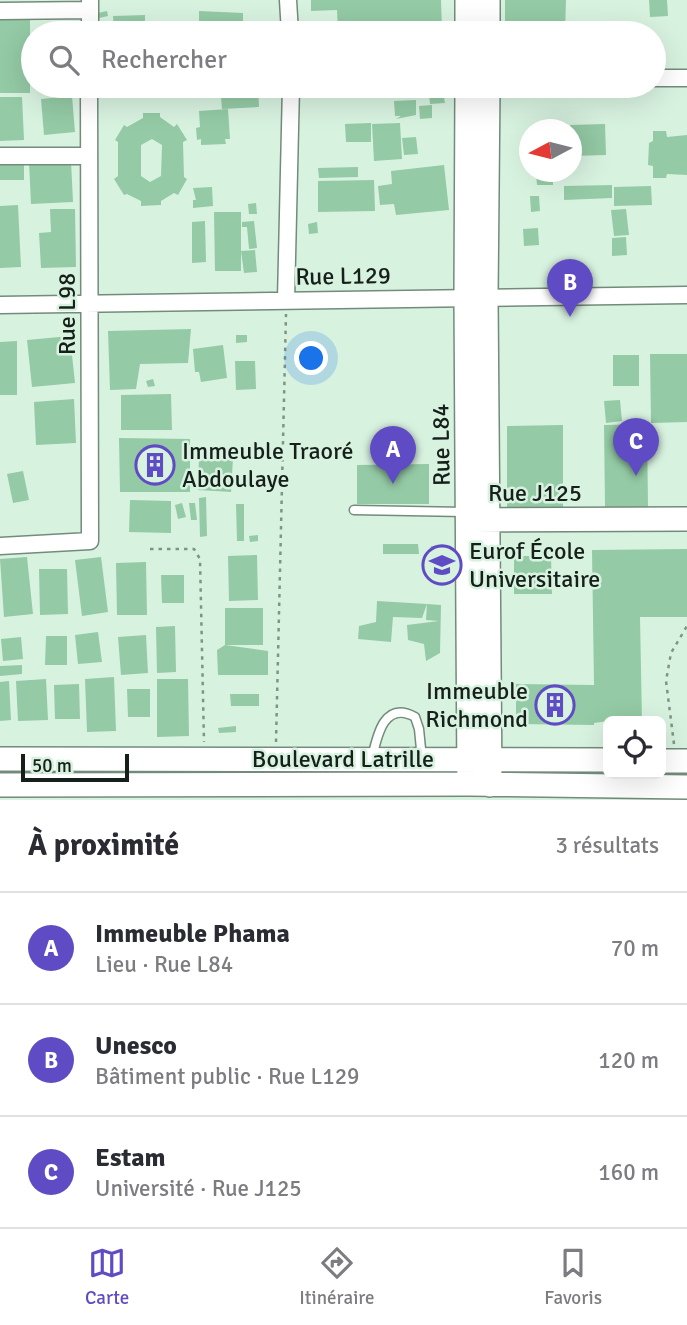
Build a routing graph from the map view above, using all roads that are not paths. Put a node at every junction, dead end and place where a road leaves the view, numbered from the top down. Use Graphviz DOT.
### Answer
graph roads {
  1 [pos="288,0"];
  2 [pos="467,0"];
  3 [pos="488,0"];
  4 [pos="90,5"];
  5 [pos="0,11"];
  6 [pos="289,21"];
  7 [pos="467,21"];
  8 [pos="488,21"];
  9 [pos="666,78"];
  10 [pos="687,78"];
  11 [pos="89,98"];
  12 [pos="291,98"];
  13 [pos="468,98"];
  14 [pos="487,98"];
  15 [pos="0,156"];
  16 [pos="88,156"];
  17 [pos="687,295"];
  18 [pos="476,297"];
  19 [pos="286,300"];
  20 [pos="89,304"];
  21 [pos="0,305"];
  22 [pos="354,510"];
  23 [pos="475,517"];
  24 [pos="687,519"];
  25 [pos="0,546"];
  26 [pos="372,758"];
  27 [pos="0,759"];
  28 [pos="422,759"];
  29 [pos="479,759"];
  30 [pos="603,760"];
  31 [pos="0,785"];
  32 [pos="687,787"];
  33 [pos="481,792"];
  34 [pos="279,793"];
  1 -- 6 [label="street"];
  2 -- 7 [label="main road"];
  3 -- 8 [label="main road"];
  4 -- 5 [label="street"];
  9 -- 10 [label="street"];
  11 -- 16 [label="street, Rue L98"];
  12 -- 19 [label="street"];
  13 -- 18 [label="main road, Rue L84"];
  14 -- 18 [label="main road, Rue L84"];
  15 -- 16 [label="street"];
  16 -- 20 [label="street, Rue L98"];
  17 -- 18 [label="street, Rue L129"];
  18 -- 19 [label="street, Rue L129"];
  18 -- 23 [label="main road, Rue L84"];
  19 -- 20 [label="street, Rue L129"];
  20 -- 21 [label="street, Rue L129"];
  20 -- 25 [label="street, Rue L98"];
  22 -- 23 [label="lane"];
  23 -- 24 [label="main road, Rue J125"];
  23 -- 29 [label="main road, Rue L84"];
  26 -- 27 [label="main road, Boulevard Latrille"];
  26 -- 28 [label="main road, Boulevard Latrille"];
  26 -- 28 [label="lane"];
  28 -- 29 [label="main road, Boulevard Latrille"];
  29 -- 30 [label="main road, Boulevard Latrille"];
  29 -- 33 [label="main road, Rue L84"];
  31 -- 34 [label="main road, Boulevard Latrille"];
  32 -- 33 [label="main road, Boulevard Latrille"];
  33 -- 34 [label="main road, Boulevard Latrille"];
}
